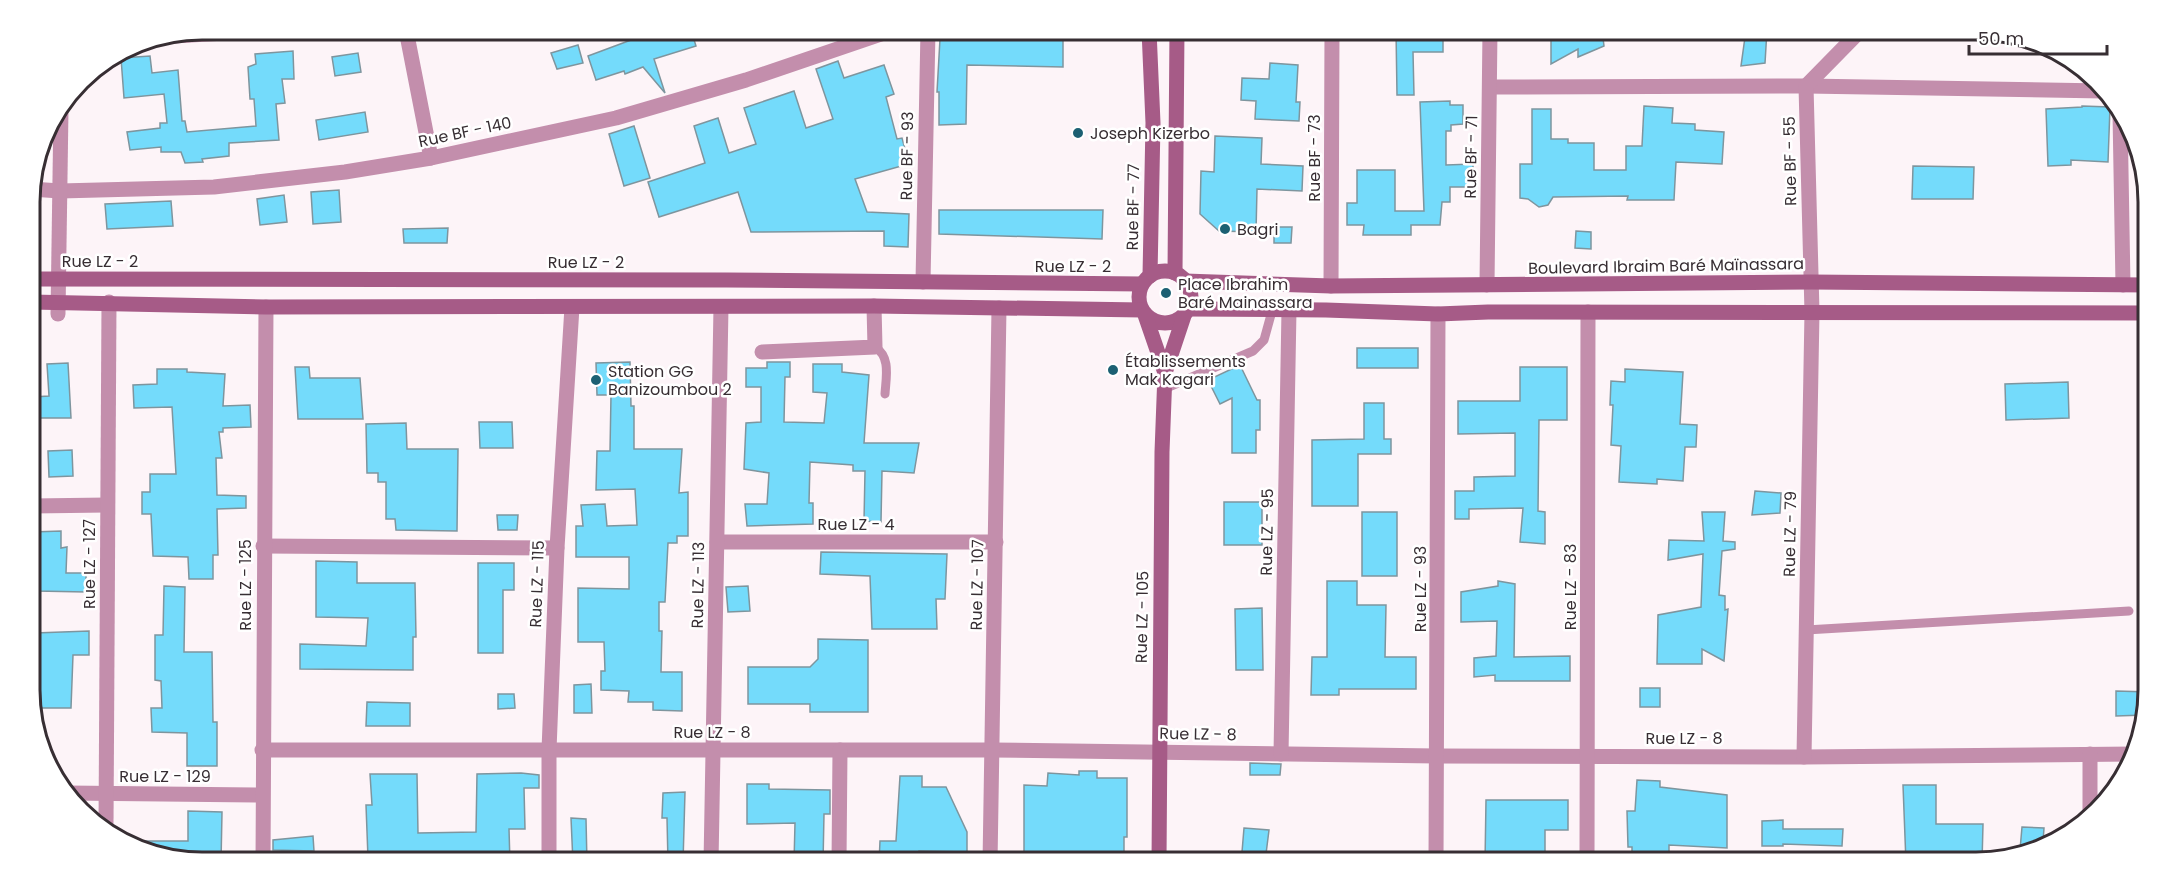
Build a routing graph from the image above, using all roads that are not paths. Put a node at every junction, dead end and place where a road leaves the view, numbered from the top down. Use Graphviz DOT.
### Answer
graph roads {
  1 [pos="408,40"];
  2 [pos="864,40"];
  3 [pos="927,40"];
  4 [pos="1149,40"];
  5 [pos="1177,40"];
  6 [pos="1332,40"];
  7 [pos="1490,40"];
  8 [pos="1851,40"];
  9 [pos="1806,86"];
  10 [pos="1491,87"];
  11 [pos="2093,91"];
  12 [pos="61,125"];
  13 [pos="2120,129"];
  14 [pos="431,158"];
  15 [pos="41,190"];
  16 [pos="60,191"];
  17 [pos="1180,277"];
  18 [pos="41,279"];
  19 [pos="59,279"];
  20 [pos="1146,280"];
  21 [pos="923,282"];
  22 [pos="1811,282"];
  23 [pos="1487,285"];
  24 [pos="2123,285"];
  25 [pos="2138,285"];
  26 [pos="1331,286"];
  27 [pos="109,302"];
  28 [pos="41,304"];
  29 [pos="874,306"];
  30 [pos="266,307"];
  31 [pos="572,307"];
  32 [pos="721,307"];
  33 [pos="58,308"];
  34 [pos="999,308"];
  35 [pos="1289,310"];
  36 [pos="1272,311"];
  37 [pos="1186,312"];
  38 [pos="1588,312"];
  39 [pos="1812,312"];
  40 [pos="1144,313"];
  41 [pos="2138,313"];
  42 [pos="1438,314"];
  43 [pos="875,347"];
  44 [pos="762,352"];
  45 [pos="1165,373"];
  46 [pos="1164,389"];
  47 [pos="885,394"];
  48 [pos="107,505"];
  49 [pos="40,506"];
  50 [pos="717,542"];
  51 [pos="996,542"];
  52 [pos="263,546"];
  53 [pos="556,548"];
  54 [pos="2129,611"];
  55 [pos="1806,630"];
  56 [pos="262,750"];
  57 [pos="549,750"];
  58 [pos="713,750"];
  59 [pos="840,750"];
  60 [pos="992,750"];
  61 [pos="1159,752"];
  62 [pos="1281,754"];
  63 [pos="2090,754"];
  64 [pos="2125,754"];
  65 [pos="1588,755"];
  66 [pos="1437,756"];
  67 [pos="1804,757"];
  68 [pos="78,793"];
  69 [pos="106,794"];
  70 [pos="262,795"];
  71 [pos="2090,806"];
  72 [pos="106,820"];
  73 [pos="262,852"];
  74 [pos="549,852"];
  75 [pos="711,852"];
  76 [pos="839,852"];
  77 [pos="990,852"];
  78 [pos="1159,852"];
  79 [pos="1436,852"];
  80 [pos="1587,852"];
  1 -- 14 [label="street"];
  2 -- 14 [label="street, Rue BF - 140"];
  3 -- 21 [label="street, Rue BF - 93"];
  4 -- 20 [label="main road, Rue BF - 77"];
  5 -- 17 [label="main road"];
  6 -- 26 [label="street, Rue BF - 73"];
  7 -- 10 [label="street, Rue BF - 71"];
  8 -- 9 [label="street"];
  9 -- 10 [label="street"];
  9 -- 11 [label="street"];
  9 -- 22 [label="street, Rue BF - 55"];
  10 -- 23 [label="street, Rue BF - 71"];
  12 -- 16 [label="street"];
  13 -- 24 [label="street"];
  14 -- 16 [label="street, Rue BF - 140"];
  15 -- 16 [label="street, Rue BF - 140"];
  16 -- 19 [label="street"];
  17 -- 20 [label="main road"];
  17 -- 26 [label="main road, Boulevard Ibraim Baré Maïnassara"];
  17 -- 37 [label="main road"];
  18 -- 19 [label="main road, Rue LZ - 2"];
  19 -- 21 [label="main road, Rue LZ - 2"];
  19 -- 33 [label="street"];
  20 -- 21 [label="main road, Rue LZ - 2"];
  20 -- 40 [label="main road"];
  22 -- 23 [label="main road, Boulevard Ibraim Baré Maïnassara"];
  22 -- 24 [label="main road, Boulevard Ibraim Baré Maïnassara"];
  22 -- 39 [label="street, Rue BF - 55"];
  23 -- 26 [label="main road, Boulevard Ibraim Baré Maïnassara"];
  24 -- 25 [label="main road, Boulevard Ibraim Baré Maïnassara"];
  27 -- 30 [label="main road"];
  27 -- 33 [label="main road"];
  27 -- 48 [label="street, Rue LZ - 127"];
  28 -- 33 [label="main road"];
  29 -- 32 [label="main road"];
  29 -- 34 [label="main road"];
  29 -- 43 [label="street"];
  30 -- 31 [label="main road"];
  30 -- 52 [label="street, Rue LZ - 125"];
  31 -- 32 [label="main road"];
  31 -- 53 [label="street, Rue LZ - 115"];
  32 -- 50 [label="street, Rue LZ - 113"];
  34 -- 40 [label="main road"];
  34 -- 51 [label="street, Rue LZ - 107"];
  35 -- 36 [label="main road"];
  35 -- 42 [label="main road"];
  35 -- 62 [label="street, Rue LZ - 95"];
  36 -- 37 [label="main road"];
  36 -- 46 [label="lane"];
  37 -- 40 [label="main road"];
  37 -- 45 [label="main road, Rue LZ - 105"];
  38 -- 39 [label="main road"];
  38 -- 42 [label="main road"];
  38 -- 65 [label="street, Rue LZ - 83"];
  39 -- 41 [label="main road"];
  39 -- 55 [label="street, Rue LZ - 79"];
  40 -- 45 [label="main road, Rue LZ - 105"];
  42 -- 66 [label="street, Rue LZ - 93"];
  43 -- 44 [label="street"];
  43 -- 47 [label="lane"];
  45 -- 46 [label="main road, Rue LZ - 105"];
  46 -- 61 [label="main road, Rue LZ - 105"];
  48 -- 49 [label="street"];
  48 -- 69 [label="street, Rue LZ - 127"];
  50 -- 51 [label="street, Rue LZ - 4"];
  50 -- 58 [label="street, Rue LZ - 113"];
  51 -- 60 [label="street, Rue LZ - 107"];
  52 -- 53 [label="street"];
  52 -- 56 [label="street, Rue LZ - 125"];
  53 -- 57 [label="street, Rue LZ - 115"];
  54 -- 55 [label="lane"];
  55 -- 67 [label="street, Rue LZ - 79"];
  56 -- 57 [label="street, Rue LZ - 8"];
  56 -- 70 [label="street, Rue LZ - 125"];
  57 -- 58 [label="street, Rue LZ - 8"];
  57 -- 74 [label="street, Rue LZ - 115"];
  58 -- 59 [label="street, Rue LZ - 8"];
  58 -- 75 [label="street, Rue LZ - 113"];
  59 -- 60 [label="street, Rue LZ - 8"];
  59 -- 76 [label="street"];
  60 -- 61 [label="street, Rue LZ - 8"];
  60 -- 77 [label="street, Rue LZ - 107"];
  61 -- 62 [label="street, Rue LZ - 8"];
  61 -- 78 [label="main road, Rue LZ - 105"];
  62 -- 66 [label="street, Rue LZ - 8"];
  63 -- 64 [label="street, Rue LZ - 8"];
  63 -- 67 [label="street, Rue LZ - 8"];
  63 -- 71 [label="street"];
  65 -- 66 [label="street, Rue LZ - 8"];
  65 -- 67 [label="street, Rue LZ - 8"];
  65 -- 80 [label="street, Rue LZ - 83"];
  66 -- 79 [label="street, Rue LZ - 93"];
  68 -- 69 [label="street, Rue LZ - 129"];
  69 -- 70 [label="street, Rue LZ - 129"];
  69 -- 72 [label="street, Rue LZ - 127"];
  70 -- 73 [label="street, Rue LZ - 125"];
}
